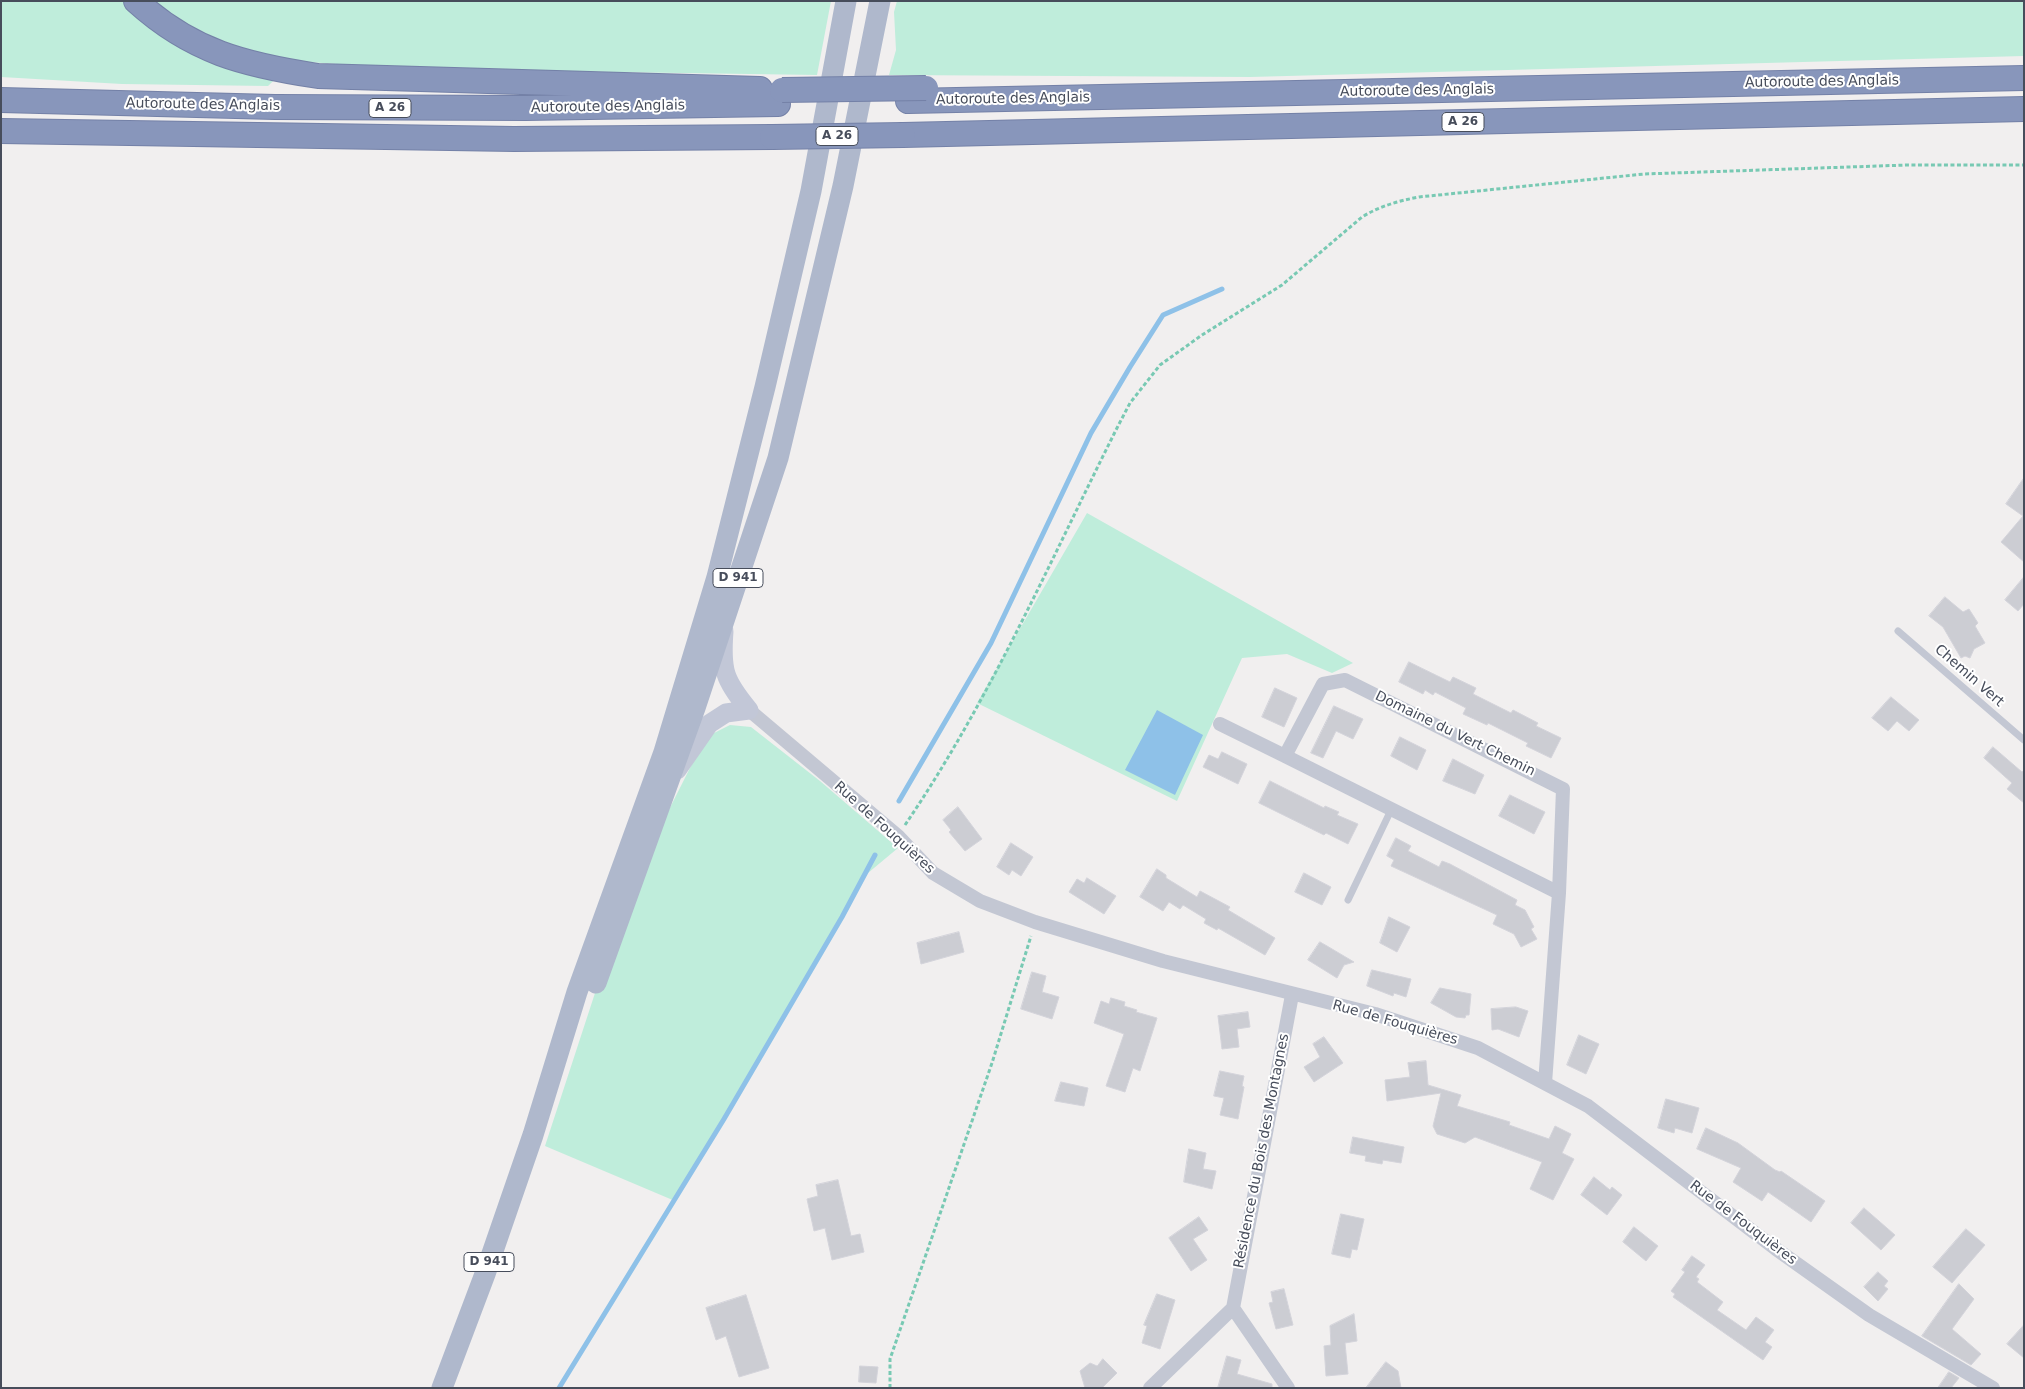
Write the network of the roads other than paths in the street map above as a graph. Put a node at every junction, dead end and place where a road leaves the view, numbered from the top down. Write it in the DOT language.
graph roads {
  1 [pos="136,1"];
  2 [pos="846,1"];
  3 [pos="880,1"];
  4 [pos="2024,78"];
  5 [pos="780,97"];
  6 [pos="1,100"];
  7 [pos="2024,110"];
  8 [pos="1,131"];
  9 [pos="725,616"];
  10 [pos="1898,631"];
  11 [pos="749,710"];
  12 [pos="1220,724"];
  13 [pos="2024,740"];
  14 [pos="1285,756"];
  15 [pos="670,781"];
  16 [pos="1392,808"];
  17 [pos="1559,893"];
  18 [pos="1348,900"];
  19 [pos="1292,995"];
  20 [pos="1545,1083"];
  21 [pos="533,1135"];
  22 [pos="1233,1308"];
  23 [pos="442,1388"];
  24 [pos="1150,1388"];
  25 [pos="1288,1388"];
  26 [pos="1993,1388"];
  1 -- 5 [label="highway"];
  2 -- 21 [label="main road, D 941"];
  3 -- 9 [label="main road, D 941"];
  4 -- 5 [label="highway, Autoroute des Anglais / A 26"];
  5 -- 6 [label="highway, Autoroute des Anglais / A 26"];
  7 -- 8 [label="highway, A 26, bridge"];
  9 -- 11 [label="street"];
  9 -- 15 [label="main road, D 941"];
  10 -- 13 [label="lane, Chemin Vert"];
  11 -- 15 [label="street"];
  11 -- 19 [label="street, Rue de Fouquières"];
  12 -- 14 [label="street"];
  14 -- 16 [label="street"];
  14 -- 17 [label="street, Domaine du Vert Chemin"];
  15 -- 21 [label="main road, D 941"];
  16 -- 17 [label="street"];
  16 -- 18 [label="lane"];
  17 -- 20 [label="street, Domaine du Vert Chemin"];
  19 -- 20 [label="street, Rue de Fouquières"];
  19 -- 22 [label="street, Résidence du Bois des Montagnes"];
  20 -- 26 [label="street, Rue de Fouquières"];
  21 -- 23 [label="main road, D 941"];
  22 -- 24 [label="street"];
  22 -- 25 [label="street"];
}
